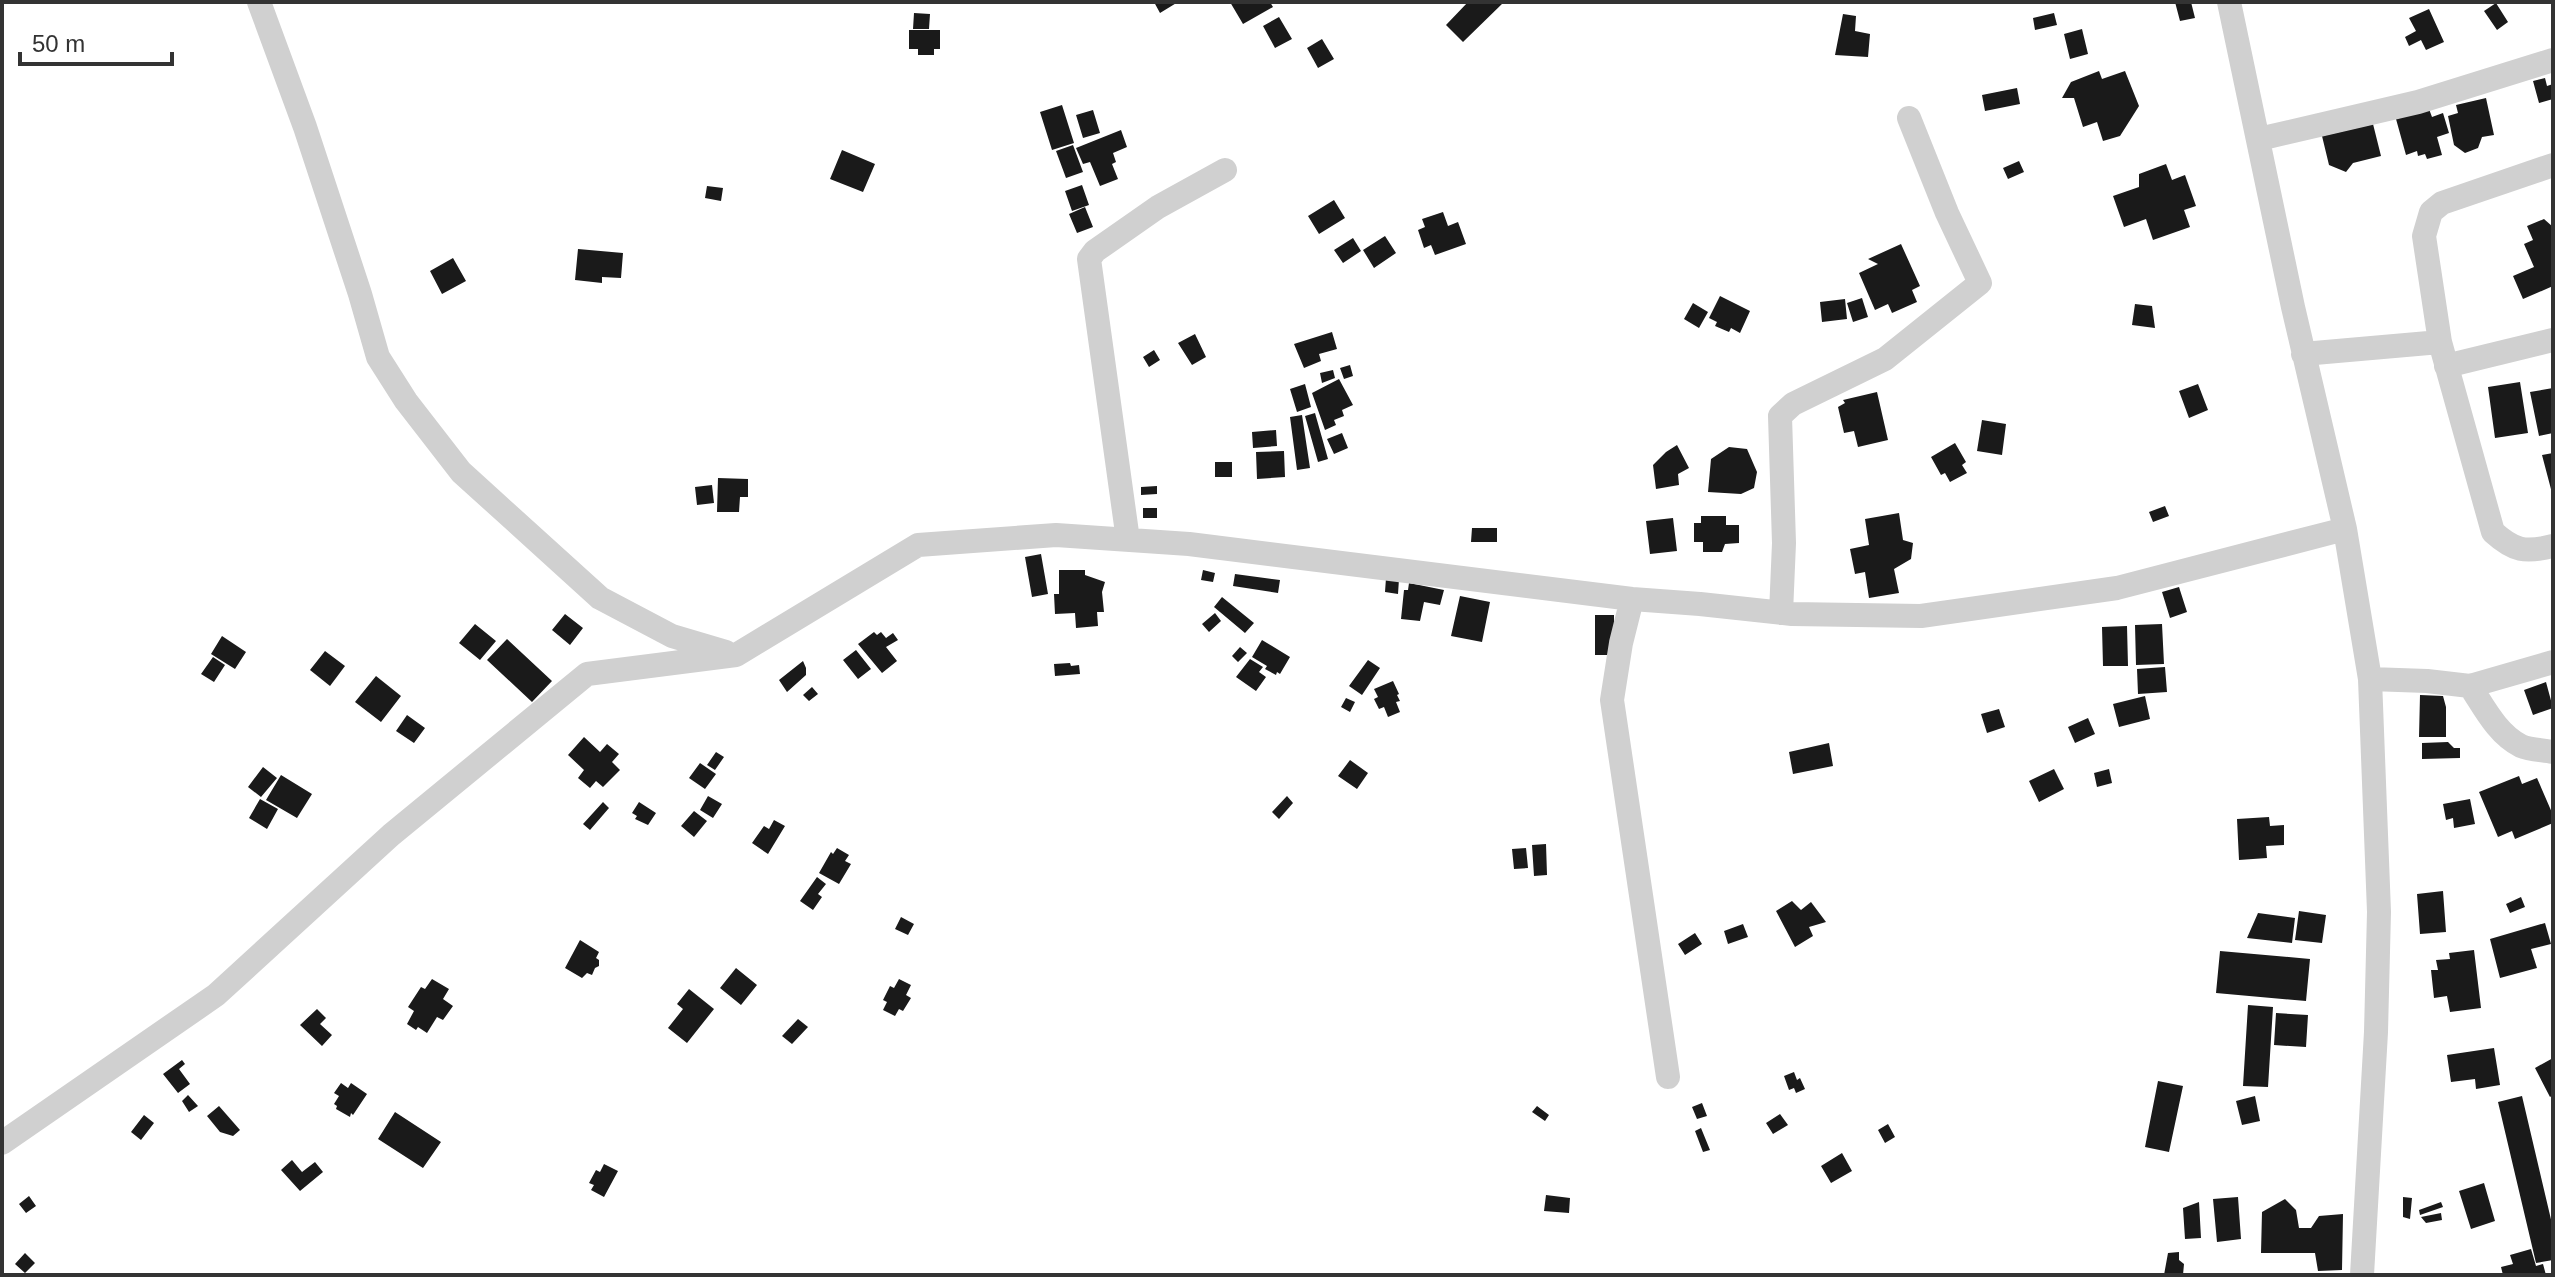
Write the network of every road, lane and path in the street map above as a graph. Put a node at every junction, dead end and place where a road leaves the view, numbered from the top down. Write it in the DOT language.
graph roads {
  1 [pos="259,2"];
  2 [pos="2229,2"];
  3 [pos="2553,60"];
  4 [pos="1909,118"];
  5 [pos="2259,139"];
  6 [pos="2553,165"];
  7 [pos="1225,170"];
  8 [pos="2553,340"];
  9 [pos="2303,354"];
  10 [pos="2443,354"];
  11 [pos="2345,529"];
  12 [pos="1128,540"];
  13 [pos="2553,546"];
  14 [pos="1632,599"];
  15 [pos="1781,613"];
  16 [pos="736,655"];
  17 [pos="2553,662"];
  18 [pos="2370,679"];
  19 [pos="2470,686"];
  20 [pos="2553,752"];
  21 [pos="1668,1077"];
  22 [pos="5,1136"];
  23 [pos="2362,1275"];
  1 -- 16 [label="street"];
  2 -- 5 [label="street"];
  3 -- 5 [label="street"];
  4 -- 15 [label="street"];
  5 -- 9 [label="street"];
  6 -- 10 [label="street"];
  7 -- 12 [label="street"];
  8 -- 10 [label="street"];
  9 -- 10 [label="street"];
  9 -- 11 [label="street"];
  10 -- 13 [label="street"];
  11 -- 15 [label="street"];
  11 -- 18 [label="street"];
  12 -- 14 [label="street"];
  12 -- 16 [label="street"];
  14 -- 15 [label="street"];
  14 -- 21 [label="street"];
  16 -- 22 [label="street"];
  17 -- 19 [label="street"];
  18 -- 19 [label="street"];
  18 -- 23 [label="street"];
  19 -- 20 [label="street"];
}
